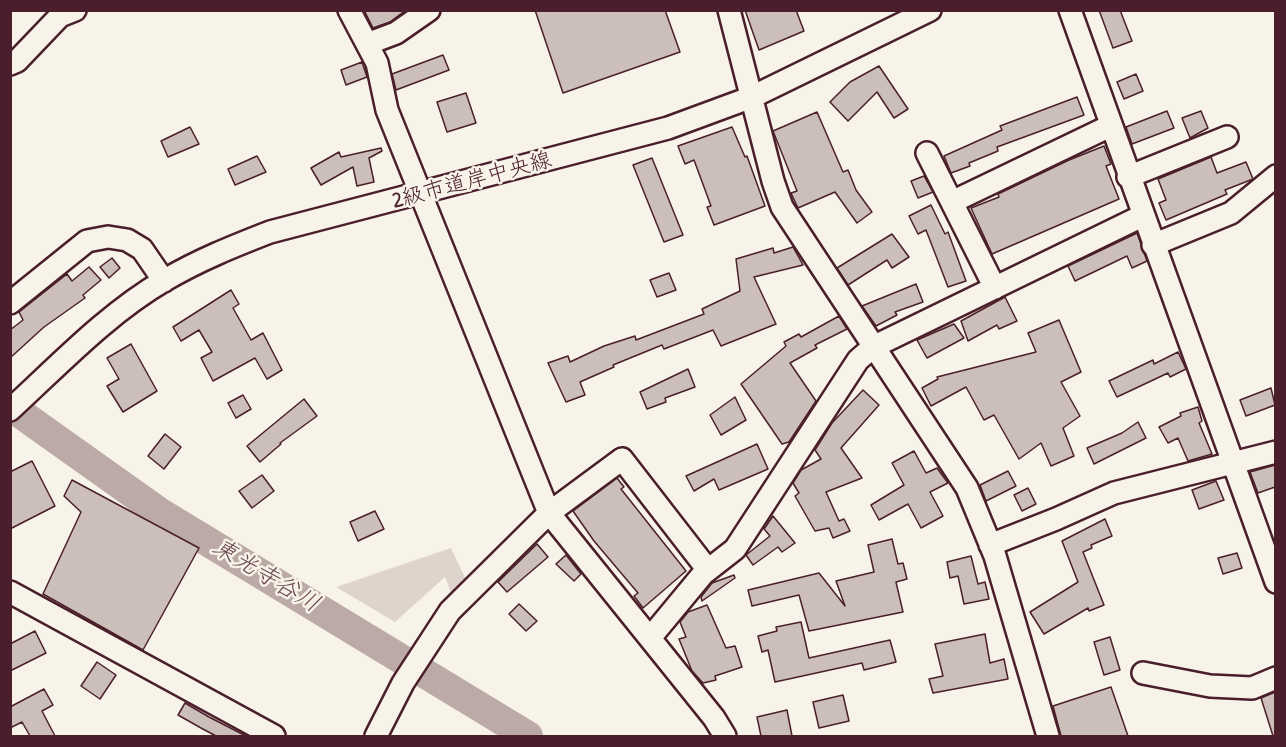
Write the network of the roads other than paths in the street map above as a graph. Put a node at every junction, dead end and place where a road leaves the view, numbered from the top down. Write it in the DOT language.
graph roads {
  1 [pos="75,10"];
  2 [pos="349,10"];
  3 [pos="429,10"];
  4 [pos="729,10"];
  5 [pos="930,10"];
  6 [pos="1070,10"];
  7 [pos="367,44"];
  8 [pos="10,63"];
  9 [pos="752,97"];
  10 [pos="1110,126"];
  11 [pos="1227,137"];
  12 [pos="927,153"];
  13 [pos="1128,177"];
  14 [pos="1275,177"];
  15 [pos="421,194"];
  16 [pos="952,202"];
  17 [pos="1142,216"];
  18 [pos="1153,245"];
  19 [pos="164,281"];
  20 [pos="995,288"];
  21 [pos="10,303"];
  22 [pos="873,347"];
  23 [pos="10,410"];
  24 [pos="1275,452"];
  25 [pos="1233,465"];
  26 [pos="549,513"];
  27 [pos="990,545"];
  28 [pos="708,570"];
  29 [pos="1275,582"];
  30 [pos="10,592"];
  31 [pos="650,638"];
  32 [pos="1143,673"];
  33 [pos="1275,678"];
  34 [pos="274,736"];
  35 [pos="376,736"];
  36 [pos="725,736"];
  37 [pos="1048,736"];
  1 -- 8 [label="street"];
  2 -- 7 [label="street"];
  3 -- 7 [label="street"];
  4 -- 9 [label="street"];
  5 -- 9 [label="street, 2級市道岸中央線"];
  6 -- 10 [label="street"];
  7 -- 15 [label="street"];
  9 -- 15 [label="street, 2級市道岸中央線"];
  9 -- 22 [label="street"];
  10 -- 13 [label="street"];
  10 -- 16 [label="street"];
  11 -- 13 [label="street"];
  12 -- 16 [label="street"];
  13 -- 17 [label="street"];
  14 -- 18 [label="street"];
  15 -- 19 [label="street, 2級市道岸中央線"];
  15 -- 26 [label="street"];
  16 -- 20 [label="street"];
  17 -- 18 [label="street"];
  17 -- 20 [label="street"];
  18 -- 25 [label="street"];
  19 -- 21 [label="street"];
  19 -- 23 [label="street, 2級市道岸中央線"];
  20 -- 22 [label="street"];
  22 -- 27 [label="street"];
  22 -- 28 [label="street"];
  24 -- 25 [label="street"];
  25 -- 27 [label="street"];
  25 -- 29 [label="street"];
  26 -- 28 [label="street"];
  26 -- 31 [label="street"];
  26 -- 35 [label="street"];
  27 -- 37 [label="street"];
  28 -- 31 [label="street"];
  30 -- 34 [label="street"];
  31 -- 36 [label="street"];
  32 -- 33 [label="street"];
}
